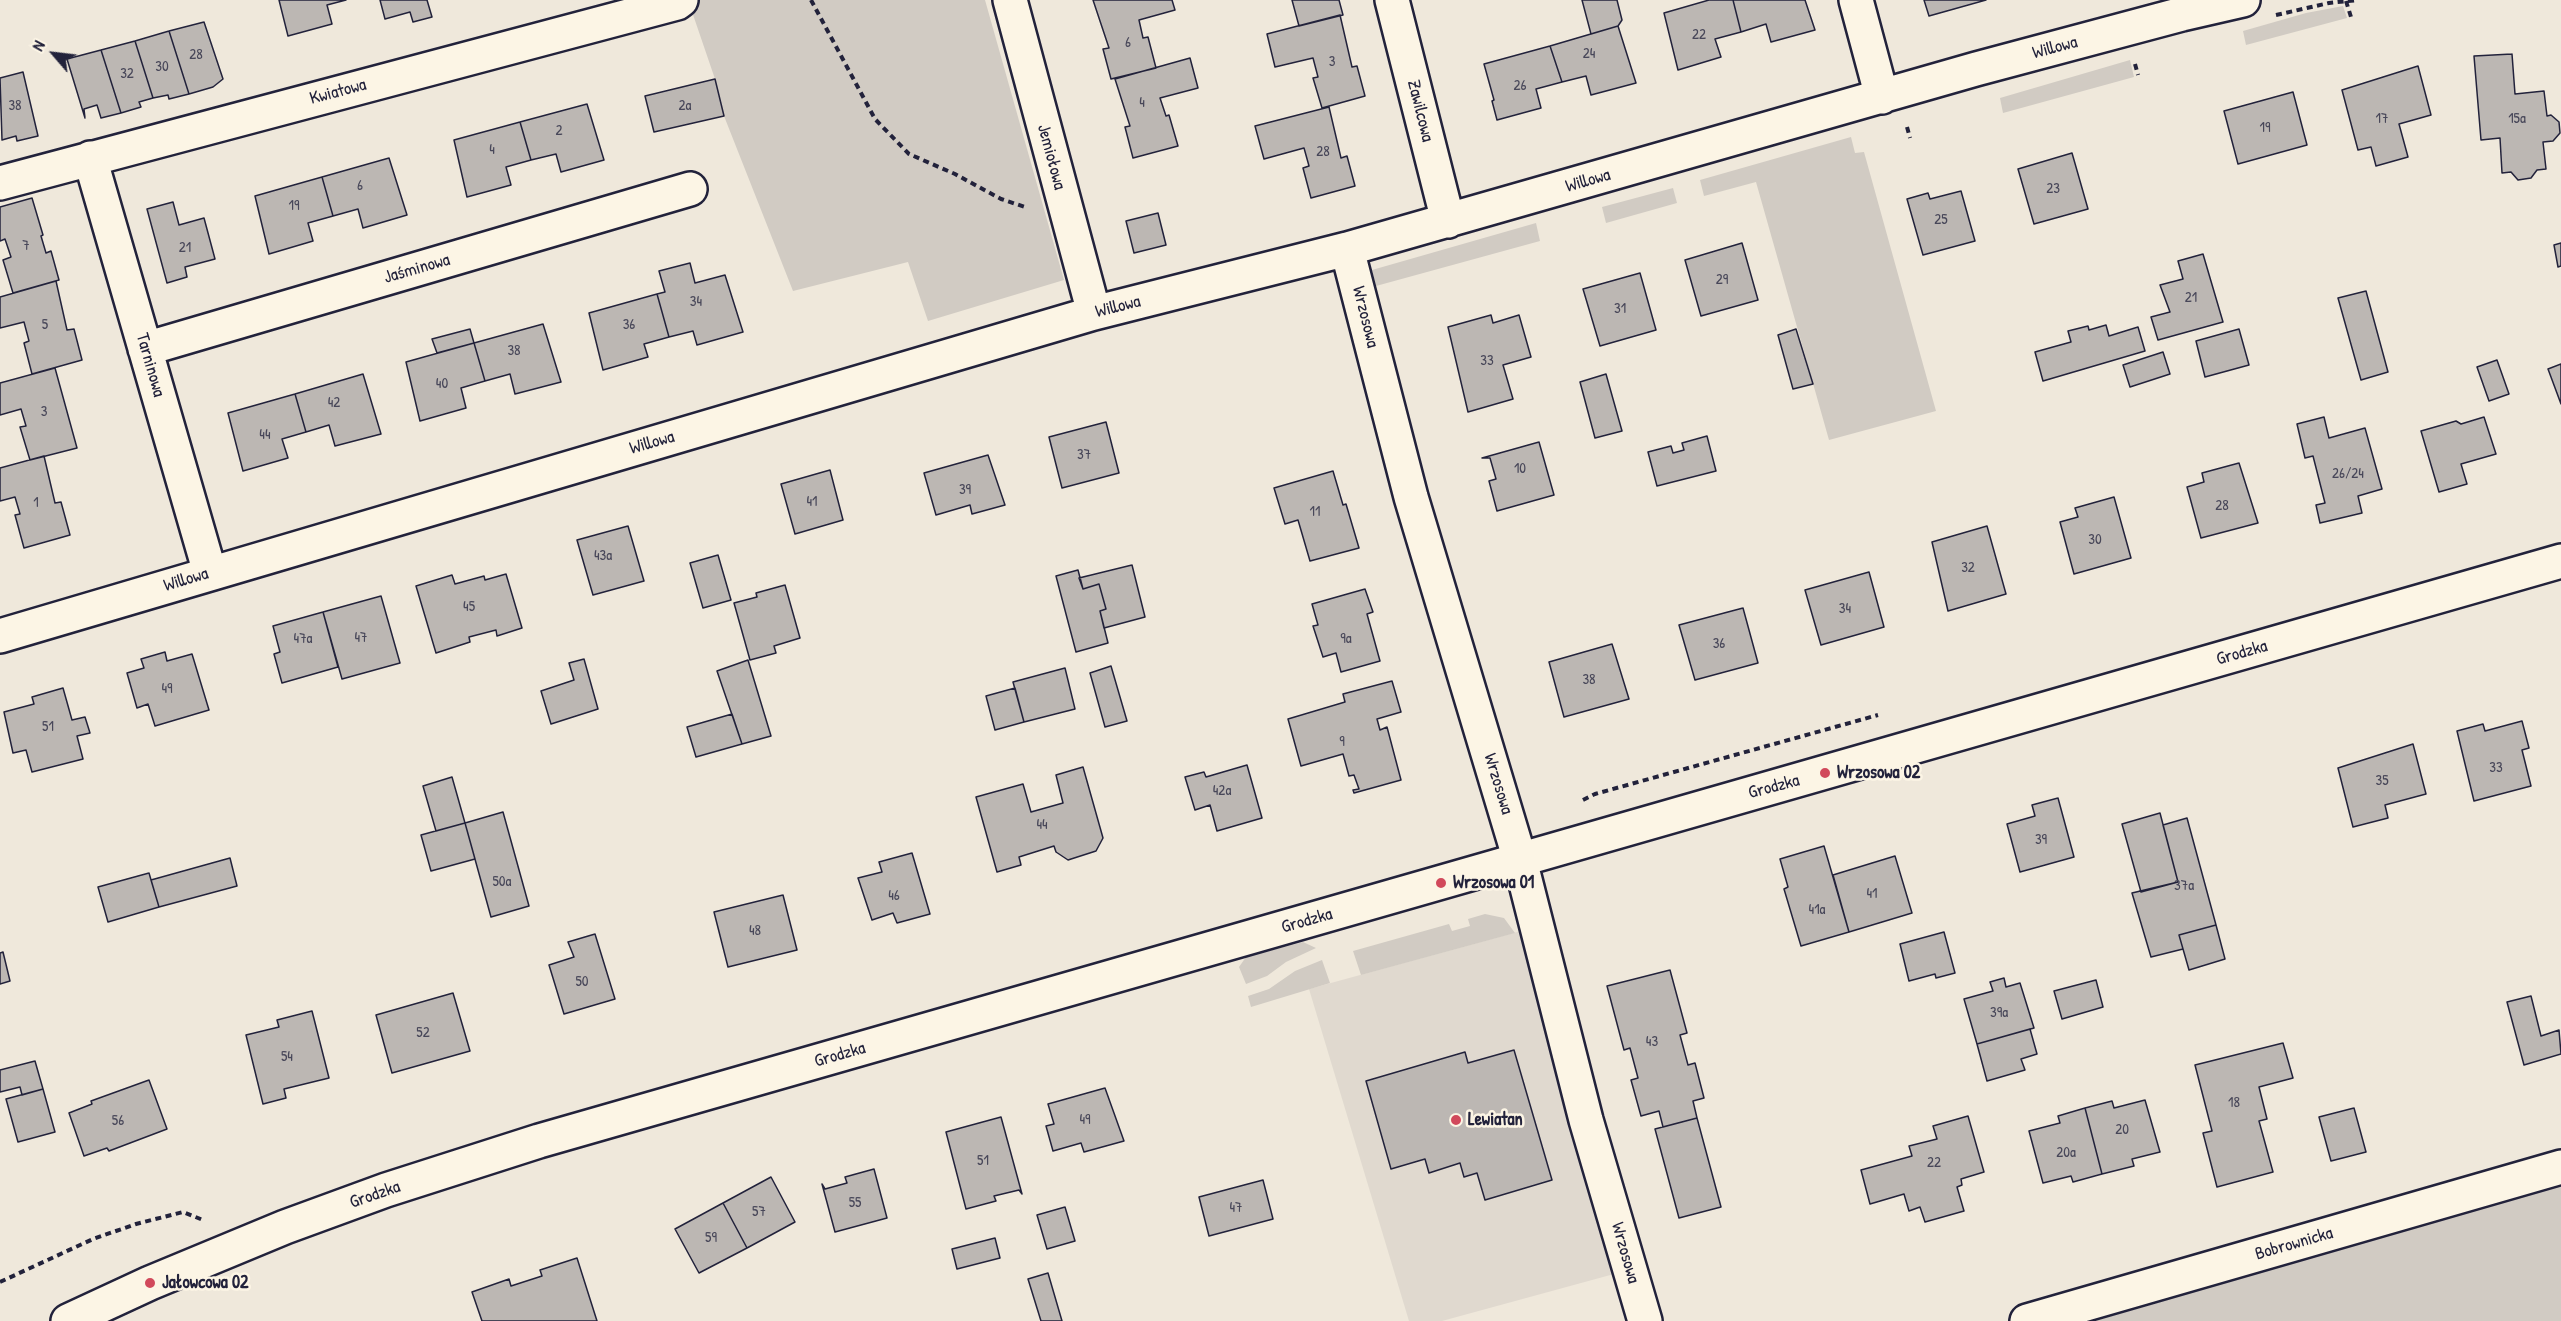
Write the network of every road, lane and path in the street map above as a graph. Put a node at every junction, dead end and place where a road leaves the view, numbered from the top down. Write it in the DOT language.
graph roads {
  1 [pos="811,0"];
  2 [pos="1010,0"];
  3 [pos="1392,0"];
  4 [pos="1856,0"];
  5 [pos="2243,0"];
  6 [pos="2346,1"];
  7 [pos="679,2"];
  8 [pos="2351,17"];
  9 [pos="1882,97"];
  10 [pos="90,158"];
  11 [pos="0,183"];
  12 [pos="690,189"];
  13 [pos="1448,221"];
  14 [pos="1069,222"];
  15 [pos="1347,249"];
  16 [pos="1094,313"];
  17 [pos="145,349"];
  18 [pos="2561,561"];
  19 [pos="210,573"];
  20 [pos="0,636"];
  21 [pos="1520,860"];
  22 [pos="2561,1167"];
  23 [pos="68,1321"];
  24 [pos="1645,1321"];
  25 [pos="2027,1321"];
  1 -- 14 [label="path"];
  2 -- 14 [label="street, Jemiołowa"];
  3 -- 13 [label="street, Zawilcowa"];
  4 -- 9 [label="street"];
  5 -- 9 [label="street, Willowa"];
  6 -- 8 [label="path"];
  7 -- 10 [label="street, Kwiatowa"];
  9 -- 13 [label="street, Willowa"];
  10 -- 11 [label="street, Kwiatowa"];
  10 -- 17 [label="street, Tarninowa"];
  12 -- 17 [label="street, Jaśminowa"];
  13 -- 15 [label="street, Willowa"];
  14 -- 16 [label="street, Jemiołowa"];
  15 -- 16 [label="street, Willowa"];
  15 -- 21 [label="street, Wrzosowa"];
  16 -- 19 [label="street, Willowa"];
  17 -- 19 [label="street, Tarninowa"];
  18 -- 21 [label="street, Grodzka"];
  19 -- 20 [label="street, Willowa"];
  21 -- 23 [label="street, Grodzka"];
  21 -- 24 [label="street, Wrzosowa"];
  22 -- 25 [label="street, Bobrownicka"];
}
